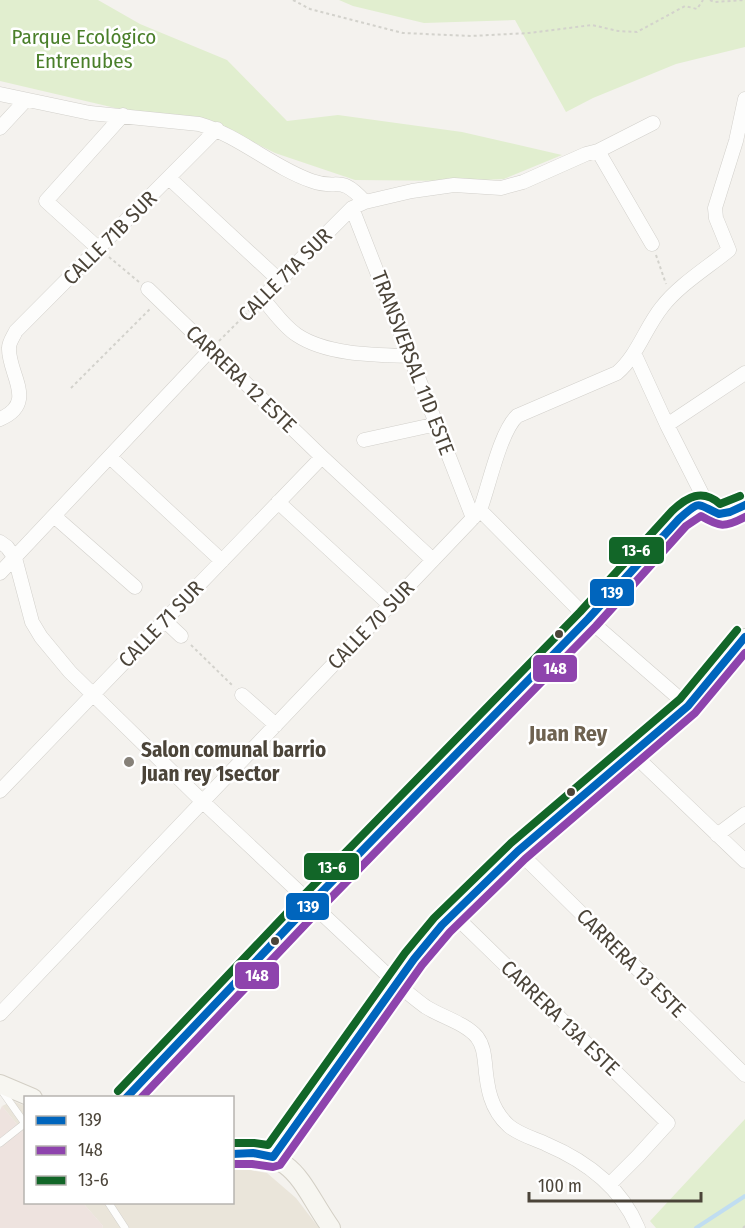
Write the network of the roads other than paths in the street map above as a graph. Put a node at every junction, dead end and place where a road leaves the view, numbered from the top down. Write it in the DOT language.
graph roads {
  1 [pos="0,94"];
  2 [pos="745,99"];
  3 [pos="25,101"];
  4 [pos="123,115"];
  5 [pos="653,123"];
  6 [pos="0,128"];
  7 [pos="217,129"];
  8 [pos="598,151"];
  9 [pos="169,178"];
  10 [pos="358,205"];
  11 [pos="652,244"];
  12 [pos="99,249"];
  13 [pos="279,280"];
  14 [pos="148,289"];
  15 [pos="211,349"];
  16 [pos="634,353"];
  17 [pos="410,356"];
  18 [pos="745,372"];
  19 [pos="0,419"];
  20 [pos="437,424"];
  21 [pos="667,425"];
  22 [pos="364,440"];
  23 [pos="110,457"];
  24 [pos="322,457"];
  25 [pos="278,502"];
  26 [pos="745,506"];
  27 [pos="710,508"];
  28 [pos="476,514"];
  29 [pos="54,516"];
  30 [pos="0,542"];
  31 [pos="15,558"];
  32 [pos="433,560"];
  33 [pos="222,561"];
  34 [pos="0,573"];
  35 [pos="135,587"];
  36 [pos="390,605"];
  37 [pos="588,619"];
  38 [pos="164,620"];
  39 [pos="181,636"];
  40 [pos="745,637"];
  41 [pos="93,694"];
  42 [pos="242,695"];
  43 [pos="688,706"];
  44 [pos="276,725"];
  45 [pos="632,753"];
  46 [pos="0,790"];
  47 [pos="202,802"];
  48 [pos="745,814"];
  49 [pos="717,835"];
  50 [pos="518,851"];
  51 [pos="745,861"];
  52 [pos="312,902"];
  53 [pos="453,914"];
  54 [pos="398,984"];
  55 [pos="0,1014"];
  56 [pos="745,1075"];
  57 [pos="2,1089"];
  58 [pos="26,1096"];
  59 [pos="128,1096"];
  60 [pos="24,1123"];
  61 [pos="24,1126"];
  62 [pos="0,1143"];
  63 [pos="234,1154"];
  64 [pos="273,1157"];
  65 [pos="609,1185"];
  66 [pos="109,1204"];
  67 [pos="125,1228"];
  68 [pos="331,1228"];
  69 [pos="638,1228"];
  1 -- 3 [label="street"];
  2 -- 16 [label="street, CALLE 70 SUR"];
  3 -- 4 [label="street"];
  3 -- 6 [label="street"];
  4 -- 7 [label="street"];
  4 -- 12 [label="street"];
  5 -- 8 [label="street"];
  7 -- 9 [label="street, CALLE 71B SUR"];
  7 -- 10 [label="street"];
  8 -- 10 [label="street"];
  8 -- 11 [label="street"];
  9 -- 12 [label="street, CALLE 71B SUR"];
  9 -- 13 [label="street"];
  10 -- 13 [label="street, CALLE 71A SUR"];
  10 -- 17 [label="street, TRANSVERSAL 11D ESTE"];
  12 -- 19 [label="street, CALLE 71B SUR"];
  13 -- 17 [label="street, CALLE 71A SUR"];
  14 -- 15 [label="street, CARRERA 12 ESTE"];
  15 -- 23 [label="street"];
  15 -- 24 [label="street, CARRERA 12 ESTE"];
  16 -- 21 [label="street"];
  16 -- 28 [label="street, CALLE 70 SUR"];
  17 -- 20 [label="street, TRANSVERSAL 11D ESTE"];
  18 -- 21 [label="street"];
  20 -- 22 [label="street"];
  20 -- 28 [label="street, TRANSVERSAL 11D ESTE"];
  21 -- 27 [label="street"];
  23 -- 29 [label="street"];
  23 -- 33 [label="street"];
  24 -- 25 [label="street, CALLE 71 SUR"];
  24 -- 32 [label="street, CARRERA 12 ESTE"];
  25 -- 33 [label="street, CALLE 71 SUR"];
  25 -- 36 [label="street"];
  26 -- 27 [label="street"];
  27 -- 37 [label="street"];
  28 -- 32 [label="street, CALLE 70 SUR"];
  28 -- 37 [label="street"];
  29 -- 31 [label="street"];
  29 -- 35 [label="street"];
  30 -- 31 [label="street"];
  31 -- 34 [label="street"];
  31 -- 41 [label="street"];
  32 -- 36 [label="street, CALLE 70 SUR"];
  33 -- 38 [label="street, CALLE 71 SUR"];
  36 -- 44 [label="street, CALLE 70 SUR"];
  37 -- 43 [label="street"];
  37 -- 52 [label="street"];
  38 -- 39 [label="street"];
  38 -- 41 [label="street, CALLE 71 SUR"];
  40 -- 43 [label="street"];
  41 -- 46 [label="street, CALLE 71 SUR"];
  41 -- 47 [label="street"];
  42 -- 44 [label="street"];
  43 -- 45 [label="street"];
  44 -- 47 [label="street, CALLE 70 SUR"];
  45 -- 49 [label="street"];
  45 -- 50 [label="street"];
  47 -- 52 [label="street"];
  47 -- 55 [label="street, CALLE 70 SUR"];
  48 -- 49 [label="street"];
  49 -- 51 [label="street"];
  50 -- 53 [label="street"];
  50 -- 56 [label="street, CARRERA 13 ESTE"];
  52 -- 54 [label="street"];
  52 -- 59 [label="street"];
  53 -- 54 [label="street"];
  53 -- 65 [label="street, CARRERA 13A ESTE"];
  54 -- 64 [label="street"];
  54 -- 65 [label="street"];
  57 -- 58 [label="main road"];
  57 -- 60 [label="lane"];
  61 -- 62 [label="lane"];
  63 -- 64 [label="main road"];
  64 -- 68 [label="main road"];
  65 -- 69 [label="street"];
  66 -- 67 [label="lane"];
}
